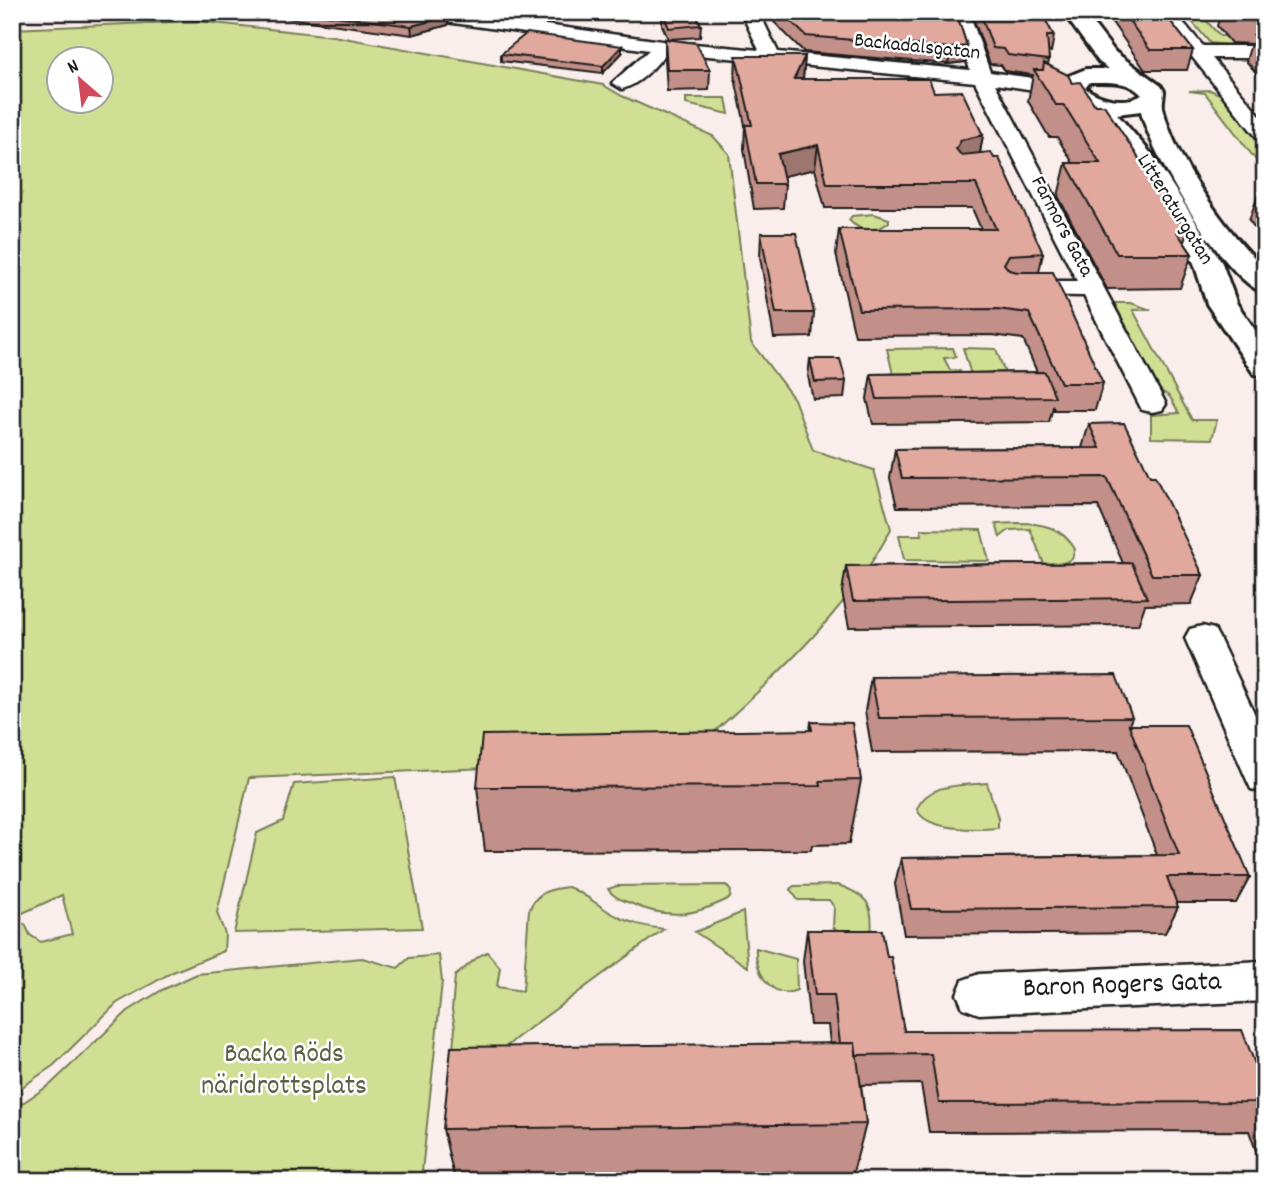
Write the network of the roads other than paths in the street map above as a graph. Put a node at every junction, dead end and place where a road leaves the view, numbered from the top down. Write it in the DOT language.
graph roads {
  1 [pos="410,12"];
  2 [pos="544,12"];
  3 [pos="773,12"];
  4 [pos="960,12"];
  5 [pos="751,13"];
  6 [pos="1064,18"];
  7 [pos="1171,19"];
  8 [pos="546,31"];
  9 [pos="662,46"];
  10 [pos="1198,52"];
  11 [pos="1265,52"];
  12 [pos="771,56"];
  13 [pos="1076,75"];
  14 [pos="992,78"];
  15 [pos="622,83"];
  16 [pos="1144,91"];
  17 [pos="1265,135"];
  18 [pos="1004,166"];
  19 [pos="1028,166"];
  20 [pos="1265,284"];
  21 [pos="1013,288"];
  22 [pos="1093,289"];
  23 [pos="1265,367"];
  24 [pos="1152,404"];
  25 [pos="1202,638"];
  26 [pos="1265,778"];
  27 [pos="1265,981"];
  28 [pos="979,993"];
  1 -- 8 [label="street, Backadalsgatan"];
  2 -- 8 [label="street"];
  3 -- 5 [label="street"];
  4 -- 14 [label="street, Farmors Gata"];
  5 -- 12 [label="street"];
  6 -- 13 [label="street, Litteraturgatan"];
  6 -- 16 [label="street, Litteraturgatan"];
  7 -- 10 [label="street"];
  8 -- 9 [label="street, Backadalsgatan"];
  9 -- 12 [label="street, Backadalsgatan"];
  9 -- 15 [label="street"];
  10 -- 11 [label="street"];
  10 -- 17 [label="street"];
  12 -- 14 [label="street, Backadalsgatan"];
  13 -- 14 [label="street, Backadalsgatan"];
  13 -- 16 [label="street"];
  13 -- 23 [label="street, Litteraturgatan"];
  14 -- 19 [label="street, Farmors Gata"];
  16 -- 20 [label="street, Litteraturgatan"];
  18 -- 19 [label="street, Farmors Gata"];
  19 -- 22 [label="street, Farmors Gata"];
  21 -- 22 [label="street, Farmors Gata"];
  22 -- 24 [label="street, Farmors Gata"];
  25 -- 26 [label="street"];
  27 -- 28 [label="street, Baron Rogers Gata"];
}
